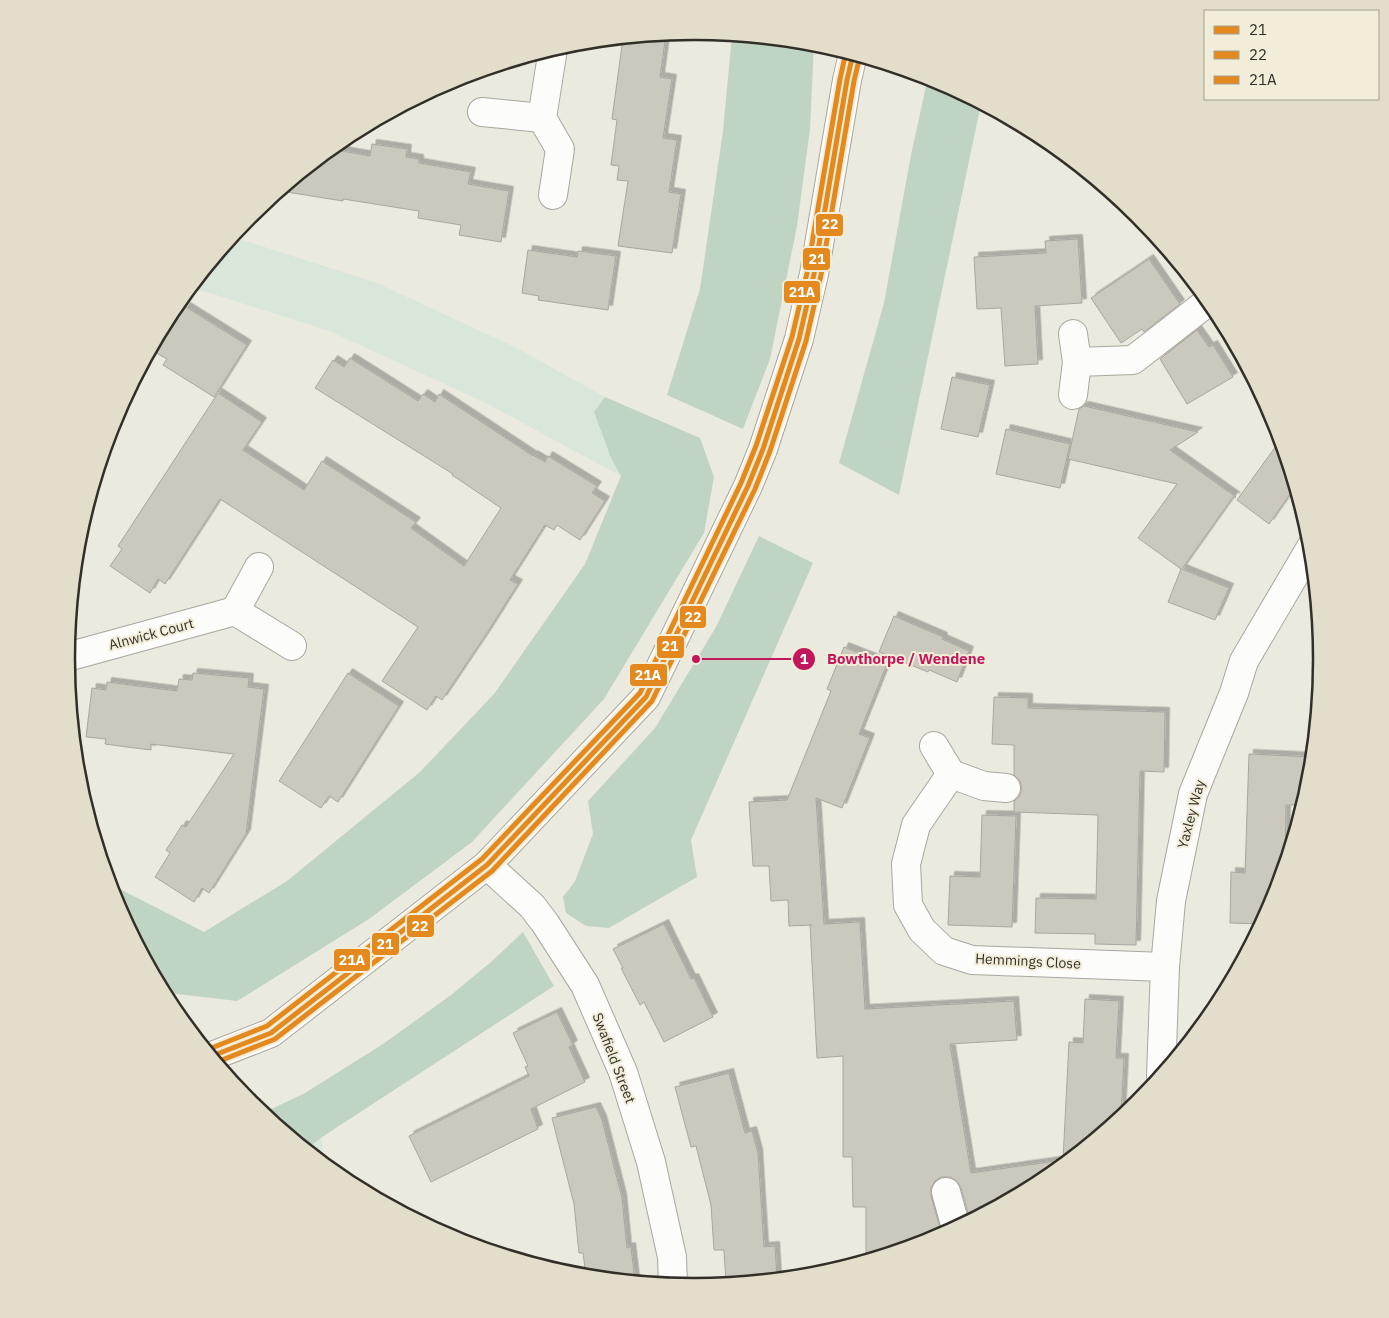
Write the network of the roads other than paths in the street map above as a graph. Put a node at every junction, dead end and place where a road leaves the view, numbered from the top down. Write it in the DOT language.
graph roads {
  1 [pos="552,57"];
  2 [pos="849,60"];
  3 [pos="852,60"];
  4 [pos="847,80"];
  5 [pos="482,112"];
  6 [pos="542,118"];
  7 [pos="553,195"];
  8 [pos="1203,306"];
  9 [pos="1073,334"];
  10 [pos="1077,362"];
  11 [pos="1073,395"];
  12 [pos="1305,558"];
  13 [pos="259,567"];
  14 [pos="235,612"];
  15 [pos="292,646"];
  16 [pos="75,655"];
  17 [pos="934,746"];
  18 [pos="951,774"];
  19 [pos="1006,788"];
  20 [pos="487,865"];
  21 [pos="1165,967"];
  22 [pos="218,1054"];
  23 [pos="1161,1065"];
  24 [pos="946,1192"];
  25 [pos="954,1220"];
  26 [pos="673,1277"];
  1 -- 6 [label="street"];
  2 -- 4 [label="street"];
  3 -- 4 [label="street"];
  4 -- 20 [label="street"];
  5 -- 6 [label="street"];
  6 -- 7 [label="street"];
  8 -- 10 [label="street"];
  9 -- 10 [label="street"];
  10 -- 11 [label="street"];
  12 -- 21 [label="street, Yaxley Way"];
  13 -- 14 [label="street"];
  14 -- 15 [label="street"];
  14 -- 16 [label="street, Alnwick Court"];
  17 -- 18 [label="street"];
  18 -- 19 [label="street"];
  18 -- 21 [label="street, Hemmings Close"];
  20 -- 22 [label="street"];
  20 -- 26 [label="street, Swafield Street"];
  21 -- 23 [label="street, Yaxley Way"];
  24 -- 25 [label="street"];
}
